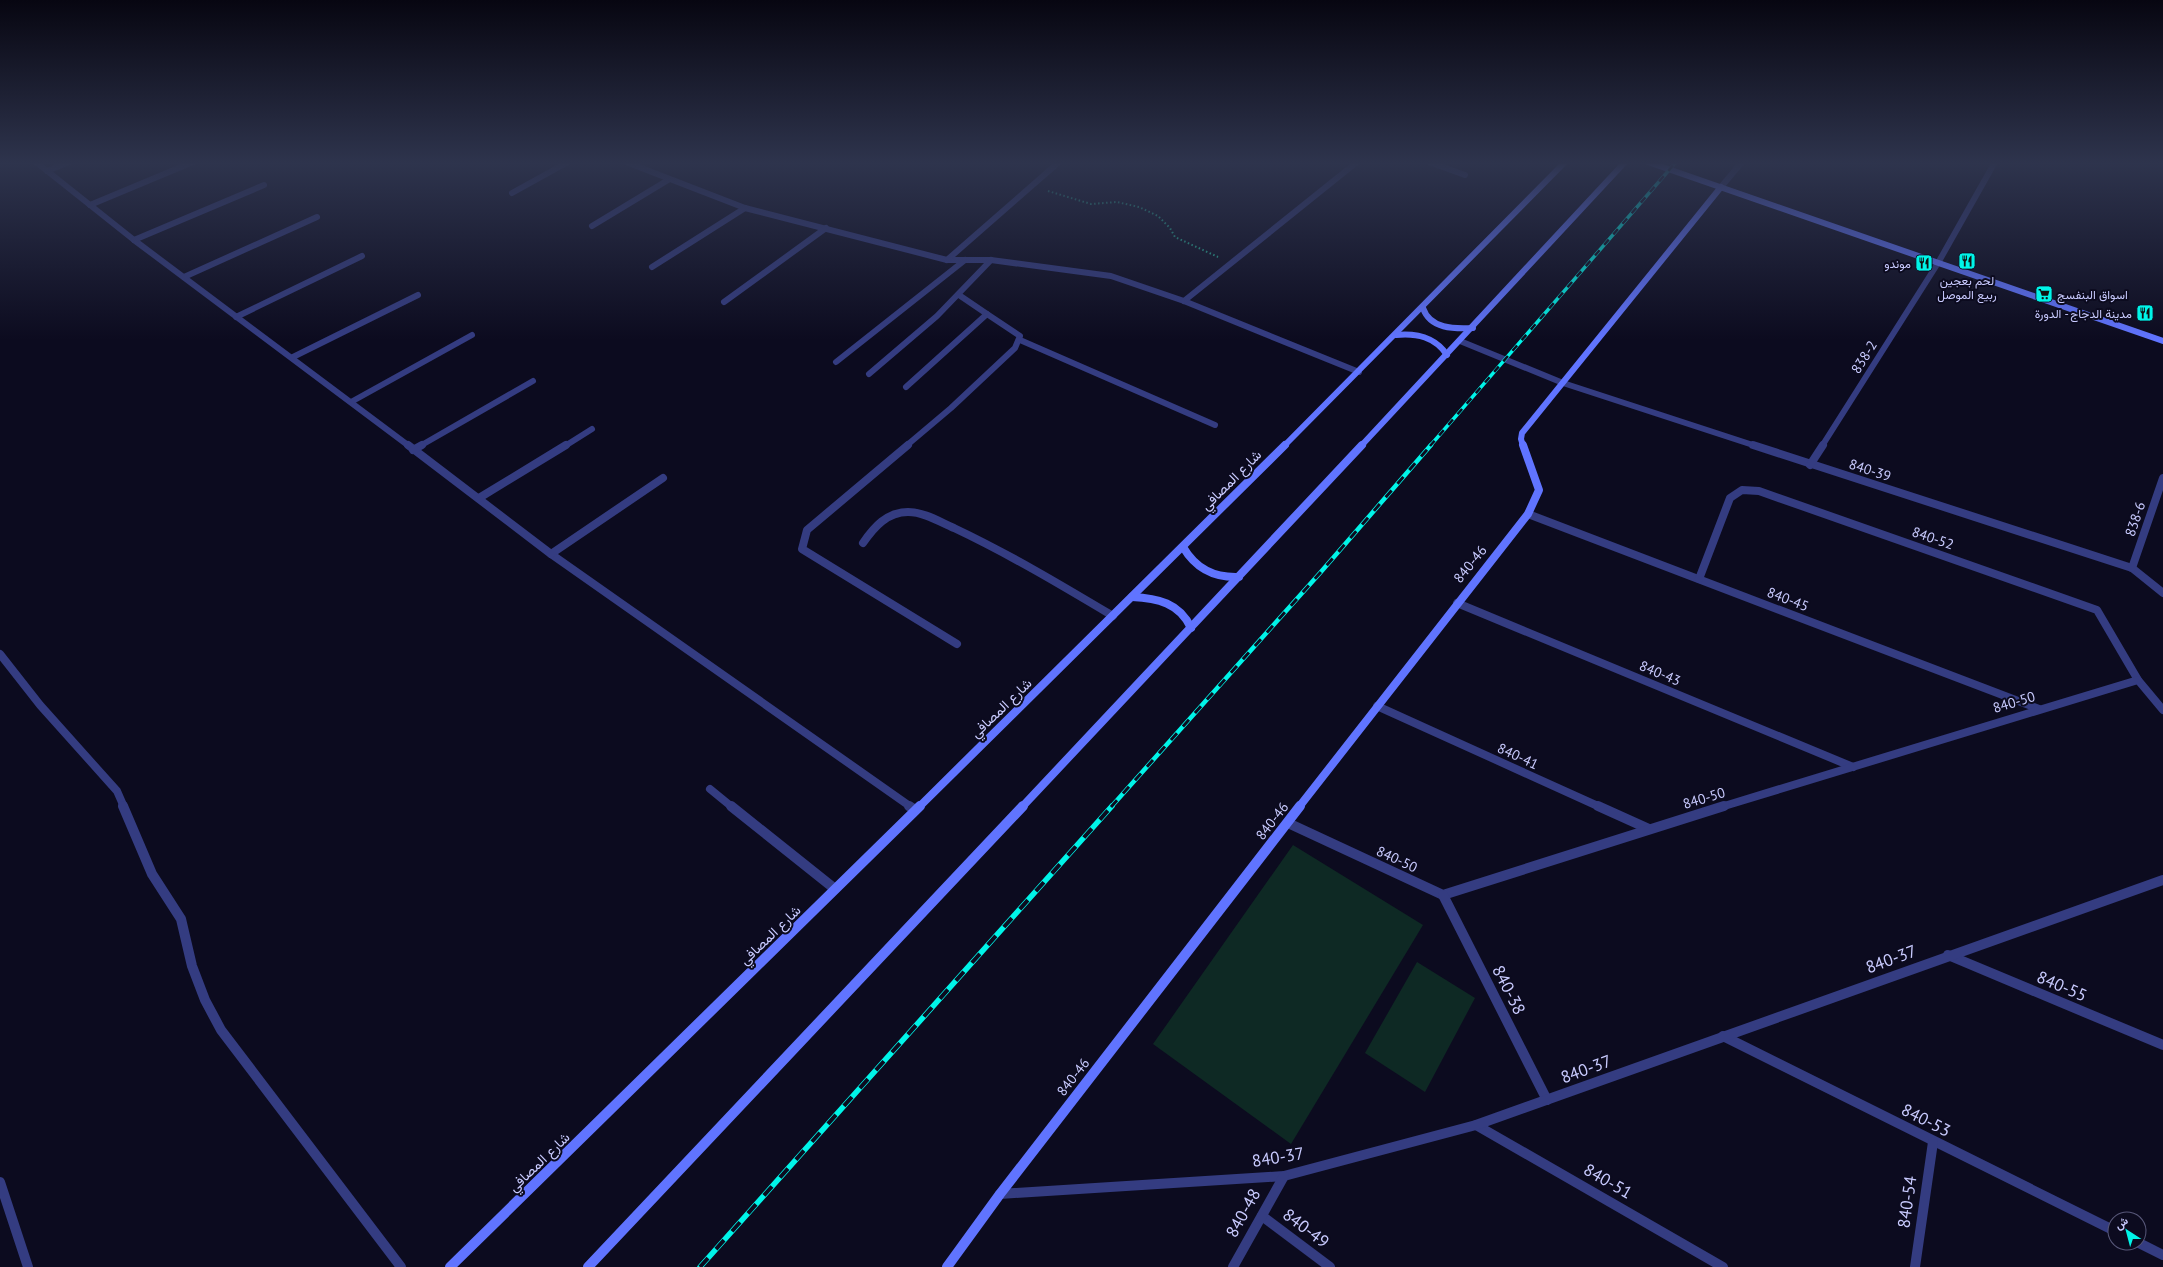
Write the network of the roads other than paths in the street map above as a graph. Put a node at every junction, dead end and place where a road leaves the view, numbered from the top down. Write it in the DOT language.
graph roads {
  1 [pos="111,221"];
  2 [pos="178,221"];
  3 [pos="308,221"];
  4 [pos="600,221"];
  5 [pos="724,221"];
  6 [pos="798,221"];
  7 [pos="991,221"];
  8 [pos="1283,221"];
  9 [pos="1507,221"];
  10 [pos="1571,221"];
  11 [pos="1693,221"];
  12 [pos="1818,221"];
  13 [pos="1962,221"];
  14 [pos="592,226"];
  15 [pos="826,228"];
  16 [pos="134,240"];
  17 [pos="362,256"];
  18 [pos="947,260"];
  19 [pos="965,260"];
  20 [pos="991,260"];
  21 [pos="1938,263"];
  22 [pos="652,267"];
  23 [pos="184,277"];
  24 [pos="418,295"];
  25 [pos="959,295"];
  26 [pos="1184,301"];
  27 [pos="724,302"];
  28 [pos="1423,308"];
  29 [pos="987,314"];
  30 [pos="236,317"];
  31 [pos="1473,328"];
  32 [pos="472,335"];
  33 [pos="1395,335"];
  34 [pos="1020,340"];
  35 [pos="1460,341"];
  36 [pos="2163,341"];
  37 [pos="1447,355"];
  38 [pos="293,357"];
  39 [pos="836,362"];
  40 [pos="1359,372"];
  41 [pos="869,374"];
  42 [pos="533,381"];
  43 [pos="1563,383"];
  44 [pos="906,387"];
  45 [pos="351,402"];
  46 [pos="1215,425"];
  47 [pos="592,429"];
  48 [pos="413,450"];
  49 [pos="1810,465"];
  50 [pos="663,478"];
  51 [pos="2163,478"];
  52 [pos="479,498"];
  53 [pos="1528,514"];
  54 [pos="863,543"];
  55 [pos="1183,547"];
  56 [pos="551,554"];
  57 [pos="2132,568"];
  58 [pos="1240,577"];
  59 [pos="1699,579"];
  60 [pos="2163,592"];
  61 [pos="1132,597"];
  62 [pos="1457,603"];
  63 [pos="1113,616"];
  64 [pos="1191,628"];
  65 [pos="957,644"];
  66 [pos="0,654"];
  67 [pos="2138,680"];
  68 [pos="1377,706"];
  69 [pos="2039,709"];
  70 [pos="2163,710"];
  71 [pos="1853,767"];
  72 [pos="710,789"];
  73 [pos="915,810"];
  74 [pos="1288,823"];
  75 [pos="1649,830"];
  76 [pos="2163,880"];
  77 [pos="835,890"];
  78 [pos="1443,895"];
  79 [pos="1948,956"];
  80 [pos="1723,1036"];
  81 [pos="2163,1045"];
  82 [pos="1547,1100"];
  83 [pos="1476,1125"];
  84 [pos="1932,1142"];
  85 [pos="1284,1176"];
  86 [pos="0,1182"];
  87 [pos="1000,1194"];
  88 [pos="1262,1216"];
  89 [pos="2107,1227"];
  90 [pos="2147,1247"];
  91 [pos="2163,1255"];
  92 [pos="28,1267"];
  93 [pos="401,1267"];
  94 [pos="450,1267"];
  95 [pos="588,1267"];
  96 [pos="947,1267"];
  97 [pos="1233,1267"];
  98 [pos="1330,1267"];
  99 [pos="1723,1267"];
  100 [pos="1915,1267"];
  1 -- 16 [label="street"];
  2 -- 16 [label="street"];
  3 -- 23 [label="street"];
  4 -- 14 [label="street"];
  5 -- 22 [label="street"];
  6 -- 15 [label="street"];
  7 -- 18 [label="street"];
  8 -- 26 [label="street"];
  9 -- 28 [label="main road, شارع المصافي"];
  10 -- 31 [label="main road"];
  11 -- 43 [label="main road"];
  12 -- 21 [label="main road"];
  13 -- 21 [label="street, 838-2"];
  15 -- 18 [label="street"];
  15 -- 27 [label="street"];
  16 -- 23 [label="street"];
  17 -- 30 [label="street"];
  18 -- 19 [label="street"];
  19 -- 20 [label="street"];
  19 -- 39 [label="street"];
  20 -- 25 [label="street"];
  20 -- 26 [label="street"];
  21 -- 36 [label="main road"];
  21 -- 49 [label="street, 838-2"];
  23 -- 30 [label="street"];
  24 -- 38 [label="street"];
  25 -- 29 [label="street"];
  25 -- 41 [label="street"];
  26 -- 40 [label="street"];
  28 -- 31 [label="main road"];
  28 -- 33 [label="main road, شارع المصافي"];
  29 -- 34 [label="street"];
  29 -- 44 [label="street"];
  30 -- 38 [label="street"];
  31 -- 35 [label="main road"];
  32 -- 45 [label="street"];
  33 -- 37 [label="main road"];
  33 -- 40 [label="main road, شارع المصافي"];
  34 -- 46 [label="street"];
  34 -- 65 [label="street"];
  35 -- 37 [label="main road"];
  35 -- 43 [label="street, 840-39"];
  37 -- 58 [label="main road"];
  38 -- 45 [label="street"];
  40 -- 55 [label="main road, شارع المصافي"];
  42 -- 48 [label="street"];
  43 -- 49 [label="street, 840-39"];
  43 -- 53 [label="main road, 840-46"];
  45 -- 48 [label="street"];
  47 -- 52 [label="street"];
  48 -- 52 [label="street"];
  49 -- 57 [label="street, 840-39"];
  50 -- 56 [label="street"];
  51 -- 57 [label="street, 838-6"];
  52 -- 56 [label="street"];
  53 -- 59 [label="street, 840-45"];
  53 -- 62 [label="main road, 840-46"];
  54 -- 63 [label="street"];
  55 -- 58 [label="main road"];
  55 -- 61 [label="main road, شارع المصافي"];
  56 -- 73 [label="street"];
  57 -- 60 [label="street, 840-39"];
  58 -- 64 [label="main road"];
  59 -- 67 [label="street, 840-52"];
  59 -- 69 [label="street, 840-45"];
  61 -- 63 [label="main road, شارع المصافي"];
  61 -- 64 [label="main road"];
  62 -- 68 [label="main road, 840-46"];
  62 -- 71 [label="street, 840-43"];
  63 -- 73 [label="main road, شارع المصافي"];
  64 -- 95 [label="main road"];
  66 -- 93 [label="street"];
  67 -- 69 [label="street, 840-50"];
  67 -- 70 [label="street, 840-52"];
  68 -- 74 [label="main road, 840-46"];
  68 -- 75 [label="street, 840-41"];
  69 -- 71 [label="street, 840-50"];
  71 -- 75 [label="street, 840-50"];
  72 -- 77 [label="street"];
  73 -- 77 [label="main road, شارع المصافي"];
  74 -- 78 [label="street, 840-50"];
  74 -- 87 [label="main road, 840-46"];
  75 -- 78 [label="street, 840-50"];
  76 -- 79 [label="street, 840-37"];
  77 -- 94 [label="main road, شارع المصافي"];
  78 -- 82 [label="street, 840-38"];
  79 -- 80 [label="street, 840-37"];
  79 -- 81 [label="street, 840-55"];
  80 -- 82 [label="street, 840-37"];
  80 -- 84 [label="street, 840-53"];
  82 -- 83 [label="street, 840-37"];
  83 -- 85 [label="street, 840-37"];
  83 -- 99 [label="street, 840-51"];
  84 -- 89 [label="street, 840-53"];
  84 -- 100 [label="street, 840-54"];
  85 -- 87 [label="street, 840-37"];
  85 -- 88 [label="street, 840-48"];
  86 -- 92 [label="street"];
  87 -- 96 [label="main road, 840-46"];
  88 -- 97 [label="street, 840-48"];
  88 -- 98 [label="street, 840-49"];
  90 -- 91 [label="street"];
}
